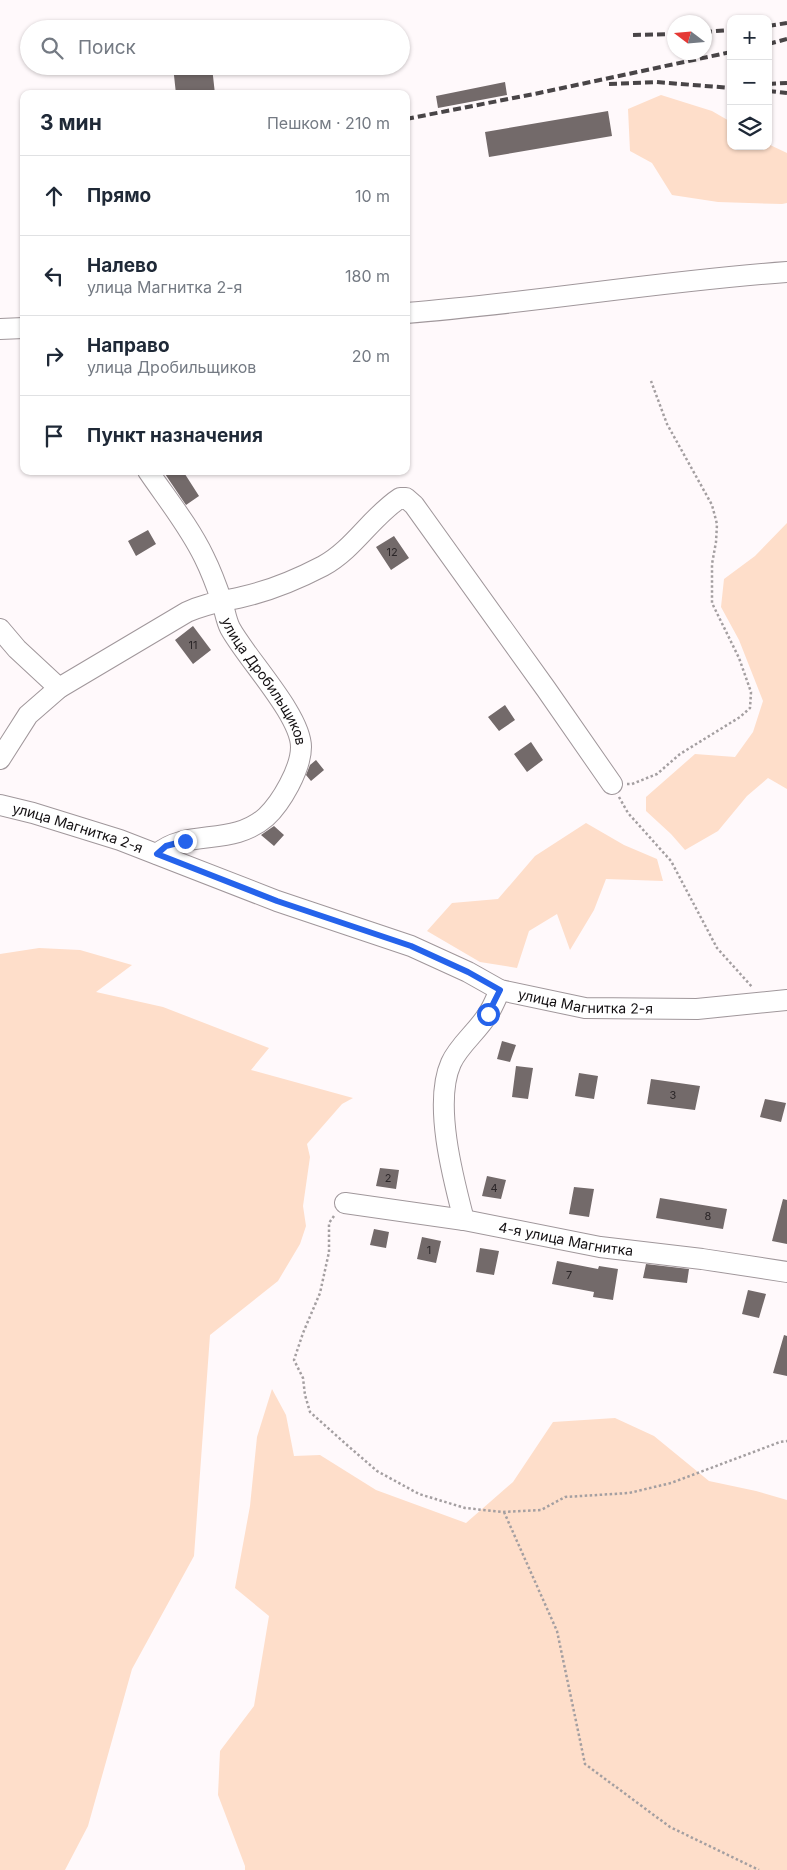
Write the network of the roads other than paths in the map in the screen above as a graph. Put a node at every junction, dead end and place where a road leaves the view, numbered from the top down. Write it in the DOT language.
graph roads {
  1 [pos="787,272"];
  2 [pos="410,313"];
  3 [pos="20,328"];
  4 [pos="0,329"];
  5 [pos="151,475"];
  6 [pos="221,601"];
  7 [pos="0,629"];
  8 [pos="59,688"];
  9 [pos="0,759"];
  10 [pos="612,784"];
  11 [pos="0,805"];
  12 [pos="157,854"];
  13 [pos="500,990"];
  14 [pos="787,1000"];
  15 [pos="345,1203"];
  16 [pos="464,1220"];
  17 [pos="787,1272"];
  1 -- 2 [label="street"];
  3 -- 4 [label="street"];
  5 -- 6 [label="street, улица Дробильщиков"];
  6 -- 8 [label="street"];
  6 -- 10 [label="street"];
  6 -- 12 [label="street, улица Дробильщиков"];
  7 -- 8 [label="street"];
  8 -- 9 [label="street"];
  11 -- 12 [label="street, улица Магнитка 2-я"];
  12 -- 13 [label="street, улица Магнитка 2-я"];
  13 -- 14 [label="street, улица Магнитка 2-я"];
  13 -- 16 [label="street"];
  15 -- 16 [label="street, 4-я улица Магнитка"];
  16 -- 17 [label="street, 4-я улица Магнитка"];
}
